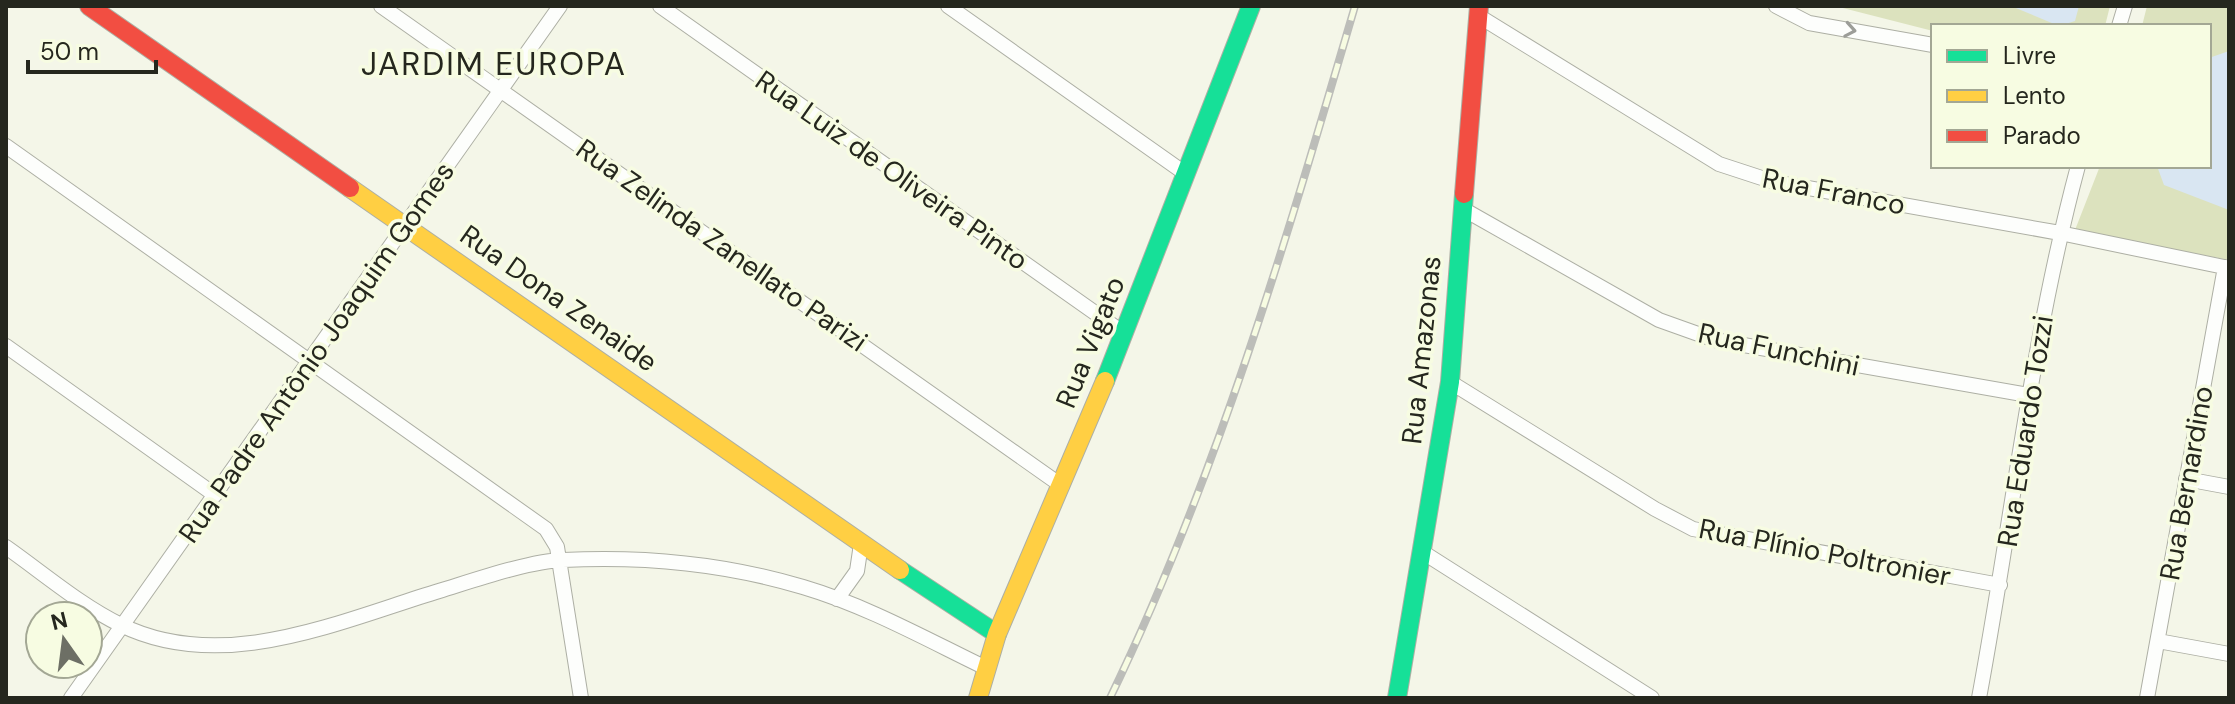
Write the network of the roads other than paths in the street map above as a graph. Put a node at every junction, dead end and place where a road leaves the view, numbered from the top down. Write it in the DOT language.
graph roads {
  1 [pos="89,6"];
  2 [pos="381,6"];
  3 [pos="560,6"];
  4 [pos="660,6"];
  5 [pos="948,6"];
  6 [pos="1776,6"];
  7 [pos="1244,9"];
  8 [pos="1478,11"];
  9 [pos="1931,45"];
  10 [pos="502,88"];
  11 [pos="6,146"];
  12 [pos="2077,168"];
  13 [pos="1186,174"];
  14 [pos="1463,209"];
  15 [pos="406,225"];
  16 [pos="2060,233"];
  17 [pos="2227,268"];
  18 [pos="1125,334"];
  19 [pos="6,346"];
  20 [pos="310,360"];
  21 [pos="1450,382"];
  22 [pos="2028,395"];
  23 [pos="2186,479"];
  24 [pos="1062,486"];
  25 [pos="2229,487"];
  26 [pos="215,495"];
  27 [pos="861,544"];
  28 [pos="6,547"];
  29 [pos="1424,553"];
  30 [pos="560,560"];
  31 [pos="2000,585"];
  32 [pos="837,599"];
  33 [pos="122,626"];
  34 [pos="997,634"];
  35 [pos="2158,641"];
  36 [pos="2229,654"];
  37 [pos="986,668"];
  38 [pos="71,698"];
  39 [pos="581,698"];
  40 [pos="978,698"];
  41 [pos="1397,698"];
  42 [pos="1652,698"];
  43 [pos="1979,698"];
  44 [pos="2147,698"];
  1 -- 15 [label="street, Rua Dona Zenaide"];
  2 -- 10 [label="street, Rua Zelinda Zanellato Parizi"];
  3 -- 10 [label="street, Rua Padre Antônio Joaquim Gomes"];
  4 -- 18 [label="street, Rua Luiz de Oliveira Pinto"];
  5 -- 13 [label="street"];
  6 -- 9 [label="street, one-way"];
  7 -- 13 [label="street, Rua Vigato"];
  8 -- 14 [label="street, Rua Amazonas"];
  8 -- 16 [label="street, Rua Franco"];
  10 -- 15 [label="street, Rua Padre Antônio Joaquim Gomes"];
  10 -- 24 [label="street, Rua Zelinda Zanellato Parizi"];
  11 -- 20 [label="street"];
  12 -- 16 [label="street, Rua Eduardo Tozzi"];
  13 -- 18 [label="street, Rua Vigato"];
  14 -- 21 [label="street, Rua Amazonas"];
  14 -- 22 [label="street, Rua Funchini"];
  15 -- 20 [label="street, Rua Padre Antônio Joaquim Gomes"];
  15 -- 27 [label="street, Rua Dona Zenaide"];
  16 -- 17 [label="street, Rua Franco"];
  16 -- 22 [label="street, Rua Eduardo Tozzi"];
  17 -- 23 [label="street, Rua Bernardino"];
  18 -- 24 [label="street, Rua Vigato"];
  19 -- 26 [label="street"];
  20 -- 26 [label="street, Rua Padre Antônio Joaquim Gomes"];
  20 -- 30 [label="street"];
  21 -- 29 [label="street, Rua Amazonas"];
  21 -- 31 [label="street, Rua Plínio Poltronier"];
  22 -- 31 [label="street, Rua Eduardo Tozzi"];
  23 -- 25 [label="street"];
  23 -- 35 [label="street, Rua Bernardino"];
  24 -- 34 [label="street, Rua Vigato"];
  26 -- 33 [label="street, Rua Padre Antônio Joaquim Gomes"];
  27 -- 32 [label="street"];
  27 -- 34 [label="street, Rua Dona Zenaide"];
  28 -- 33 [label="street"];
  29 -- 41 [label="street, Rua Amazonas"];
  29 -- 42 [label="street"];
  30 -- 32 [label="street"];
  30 -- 33 [label="street"];
  30 -- 39 [label="street"];
  31 -- 43 [label="street, Rua Eduardo Tozzi"];
  32 -- 37 [label="street"];
  33 -- 38 [label="street, Rua Padre Antônio Joaquim Gomes"];
  34 -- 37 [label="street, Rua Vigato"];
  35 -- 36 [label="street"];
  35 -- 44 [label="street, Rua Bernardino"];
  37 -- 40 [label="street, Rua Vigato"];
}
